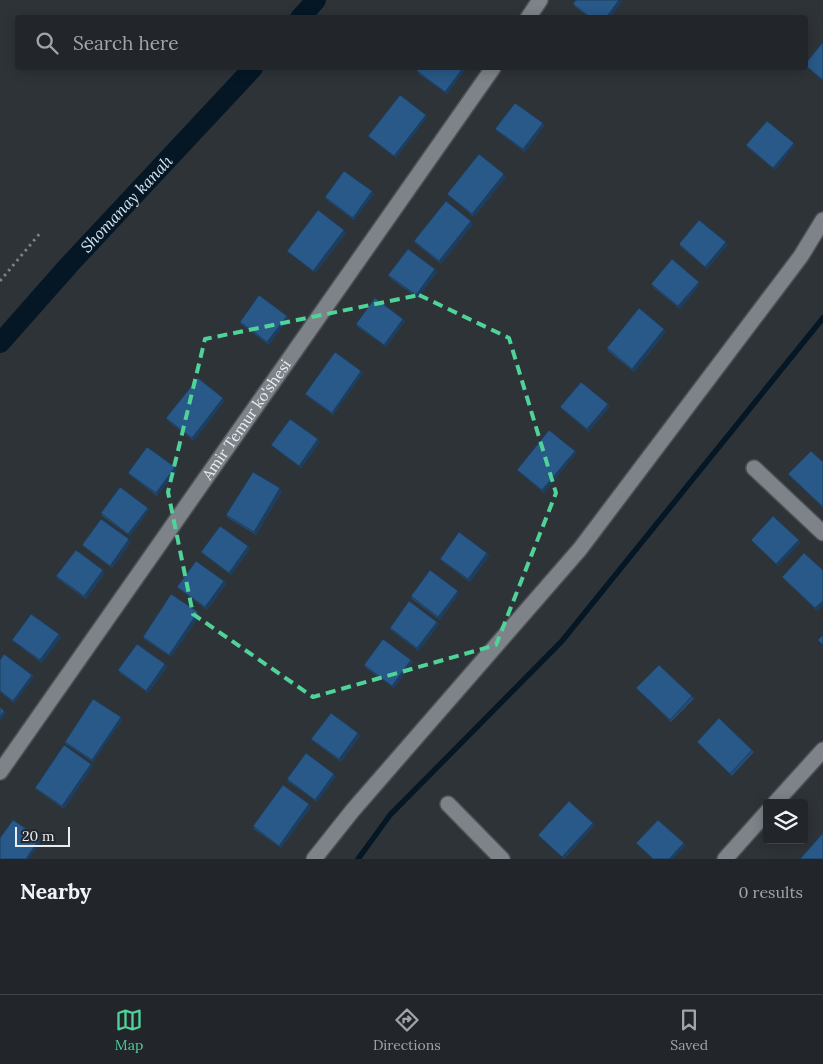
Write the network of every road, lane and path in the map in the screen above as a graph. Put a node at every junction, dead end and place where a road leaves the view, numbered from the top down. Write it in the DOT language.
graph roads {
  1 [pos="540,0"];
  2 [pos="530,15"];
  3 [pos="492,70"];
  4 [pos="823,220"];
  5 [pos="41,232"];
  6 [pos="0,281"];
  7 [pos="754,468"];
  8 [pos="823,533"];
  9 [pos="823,750"];
  10 [pos="0,772"];
  11 [pos="779,799"];
  12 [pos="448,804"];
  13 [pos="763,816"];
  14 [pos="314,859"];
  15 [pos="502,859"];
  16 [pos="725,859"];
  1 -- 2 [label="street"];
  3 -- 10 [label="street, Amir Temur ko'shesi"];
  4 -- 14 [label="street"];
  5 -- 6 [label="path"];
  7 -- 8 [label="street"];
  9 -- 11 [label="street"];
  12 -- 15 [label="street"];
  13 -- 16 [label="street"];
}
